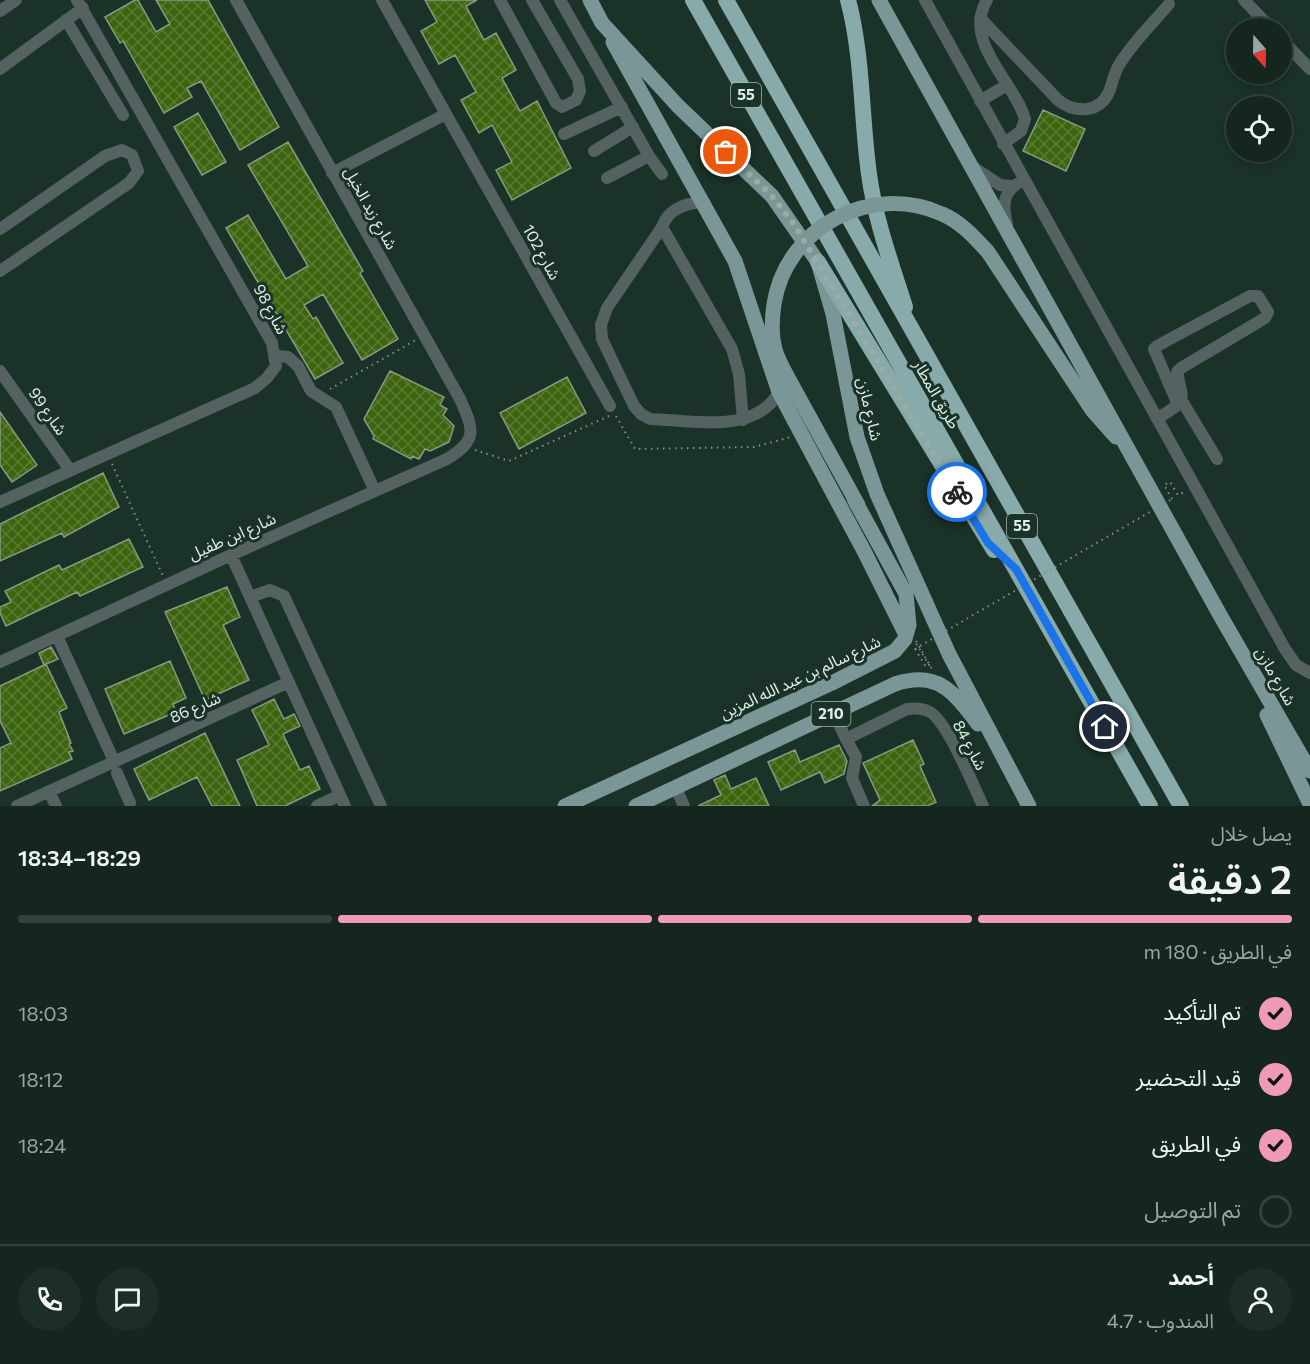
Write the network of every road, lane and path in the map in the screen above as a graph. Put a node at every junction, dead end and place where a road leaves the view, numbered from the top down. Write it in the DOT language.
graph roads {
  1 [pos="16,0"];
  2 [pos="236,0"];
  3 [pos="382,0"];
  4 [pos="500,0"];
  5 [pos="532,0"];
  6 [pos="560,0"];
  7 [pos="590,0"];
  8 [pos="693,0"];
  9 [pos="726,0"];
  10 [pos="848,0"];
  11 [pos="879,0"];
  12 [pos="925,0"];
  13 [pos="987,0"];
  14 [pos="1244,0"];
  15 [pos="80,4"];
  16 [pos="1168,4"];
  17 [pos="0,11"];
  18 [pos="980,18"];
  19 [pos="1261,18"];
  20 [pos="66,20"];
  21 [pos="602,23"];
  22 [pos="1292,50"];
  23 [pos="0,69"];
  24 [pos="1310,69"];
  25 [pos="1007,85"];
  26 [pos="980,101"];
  27 [pos="622,107"];
  28 [pos="446,114"];
  29 [pos="123,115"];
  30 [pos="633,127"];
  31 [pos="564,134"];
  32 [pos="1003,144"];
  33 [pos="594,151"];
  34 [pos="649,156"];
  35 [pos="973,167"];
  36 [pos="332,173"];
  37 [pos="662,174"];
  38 [pos="607,178"];
  39 [pos="1018,183"];
  40 [pos="704,202"];
  41 [pos="662,227"];
  42 [pos="0,228"];
  43 [pos="1008,230"];
  44 [pos="818,262"];
  45 [pos="0,271"];
  46 [pos="424,336"];
  47 [pos="917,342"];
  48 [pos="276,356"];
  49 [pos="0,371"];
  50 [pos="779,392"];
  51 [pos="316,397"];
  52 [pos="1180,403"];
  53 [pos="610,406"];
  54 [pos="1157,419"];
  55 [pos="743,420"];
  56 [pos="800,434"];
  57 [pos="466,447"];
  58 [pos="107,453"];
  59 [pos="1133,454"];
  60 [pos="1217,459"];
  61 [pos="70,470"];
  62 [pos="375,491"];
  63 [pos="1178,495"];
  64 [pos="854,499"];
  65 [pos="0,502"];
  66 [pos="231,555"];
  67 [pos="1016,569"];
  68 [pos="167,584"];
  69 [pos="250,597"];
  70 [pos="1220,615"];
  71 [pos="57,636"];
  72 [pos="910,642"];
  73 [pos="949,654"];
  74 [pos="0,662"];
  75 [pos="1310,673"];
  76 [pos="930,679"];
  77 [pos="289,682"];
  78 [pos="832,683"];
  79 [pos="839,710"];
  80 [pos="846,739"];
  81 [pos="1004,758"];
  82 [pos="116,767"];
  83 [pos="1310,771"];
  84 [pos="676,788"];
  85 [pos="49,791"];
  86 [pos="342,800"];
  87 [pos="1310,804"];
  88 [pos="129,805"];
  89 [pos="17,806"];
  90 [pos="56,806"];
  91 [pos="317,806"];
  92 [pos="381,806"];
  93 [pos="565,806"];
  94 [pos="636,806"];
  95 [pos="684,806"];
  96 [pos="864,806"];
  97 [pos="983,806"];
  98 [pos="1029,806"];
  99 [pos="1150,806"];
  100 [pos="1181,806"];
  1 -- 17 [label="street"];
  2 -- 36 [label="street, شارع زيد الخيل"];
  3 -- 28 [label="street, شارع 102"];
  4 -- 5 [label="street"];
  6 -- 27 [label="street"];
  7 -- 21 [label="main road, شارع مازن"];
  8 -- 67 [label="highway, طريق المطار / 55"];
  9 -- 47 [label="highway, طريق المطار / 55"];
  10 -- 47 [label="highway"];
  11 -- 35 [label="main road, شارع مازن"];
  12 -- 26 [label="street"];
  13 -- 18 [label="street"];
  14 -- 19 [label="street"];
  15 -- 20 [label="street"];
  15 -- 48 [label="street, شارع 98"];
  16 -- 18 [label="street"];
  18 -- 25 [label="street"];
  20 -- 23 [label="street"];
  20 -- 29 [label="street"];
  21 -- 40 [label="main road"];
  21 -- 44 [label="main road, شارع مازن"];
  22 -- 24 [label="street"];
  25 -- 26 [label="street"];
  25 -- 32 [label="street"];
  26 -- 32 [label="street"];
  27 -- 30 [label="street"];
  27 -- 31 [label="street"];
  28 -- 36 [label="street"];
  28 -- 53 [label="street, شارع 102"];
  30 -- 33 [label="street"];
  30 -- 34 [label="street"];
  32 -- 39 [label="street"];
  34 -- 37 [label="street"];
  34 -- 38 [label="street"];
  35 -- 39 [label="street"];
  35 -- 43 [label="main road, شارع مازن"];
  36 -- 46 [label="street, شارع زيد الخيل"];
  39 -- 43 [label="street"];
  39 -- 54 [label="street"];
  40 -- 41 [label="street"];
  40 -- 50 [label="main road"];
  41 -- 55 [label="street"];
  41 -- 55 [label="street"];
  42 -- 45 [label="street"];
  43 -- 59 [label="main road, شارع مازن"];
  44 -- 67 [label="highway"];
  44 -- 73 [label="main road, شارع مازن"];
  46 -- 51 [label="path"];
  46 -- 57 [label="street, شارع زيد الخيل"];
  47 -- 100 [label="highway, طريق المطار / 55"];
  48 -- 51 [label="street"];
  48 -- 58 [label="street, شارع 98"];
  49 -- 61 [label="street, شارع 99"];
  50 -- 55 [label="street"];
  50 -- 56 [label="main road"];
  51 -- 62 [label="street"];
  52 -- 52 [label="street"];
  52 -- 54 [label="street"];
  52 -- 60 [label="street"];
  54 -- 75 [label="street"];
  56 -- 57 [label="path"];
  56 -- 72 [label="main road"];
  57 -- 62 [label="street, شارع ابن طفيل"];
  58 -- 61 [label="street, شارع 98"];
  58 -- 68 [label="path"];
  59 -- 64 [label="main road, bridge"];
  59 -- 70 [label="main road, شارع مازن"];
  61 -- 65 [label="street, شارع 98"];
  62 -- 66 [label="street, شارع ابن طفيل"];
  63 -- 72 [label="path, bridge"];
  64 -- 72 [label="main road"];
  64 -- 73 [label="main road"];
  66 -- 68 [label="street, شارع ابن طفيل"];
  66 -- 69 [label="street"];
  67 -- 99 [label="highway, طريق المطار / 55"];
  68 -- 71 [label="street, شارع ابن طفيل"];
  69 -- 77 [label="street"];
  69 -- 92 [label="street"];
  70 -- 83 [label="main road, شارع مازن"];
  70 -- 87 [label="main road"];
  71 -- 74 [label="street, شارع ابن طفيل"];
  71 -- 82 [label="street"];
  72 -- 72 [label="path"];
  72 -- 76 [label="path"];
  72 -- 78 [label="main road, شارع سالم بن عبد الله المزين / 210"];
  73 -- 81 [label="main road, شارع مازن"];
  76 -- 79 [label="main road, 210"];
  76 -- 81 [label="main road"];
  77 -- 82 [label="street, شارع 86"];
  77 -- 86 [label="street"];
  78 -- 79 [label="main road"];
  78 -- 93 [label="main road, شارع سالم بن عبد الله المزين / 210"];
  79 -- 80 [label="street"];
  79 -- 84 [label="main road, 210"];
  80 -- 96 [label="street"];
  80 -- 97 [label="street, شارع 84"];
  81 -- 98 [label="main road, شارع مازن"];
  82 -- 85 [label="street, شارع 86"];
  82 -- 88 [label="street"];
  84 -- 94 [label="main road, 210"];
  84 -- 95 [label="street"];
  85 -- 89 [label="street, شارع 86"];
  85 -- 90 [label="street"];
  86 -- 91 [label="street"];
}
